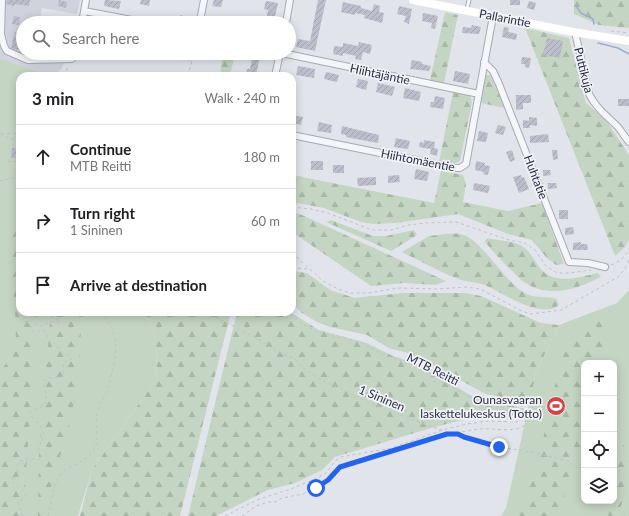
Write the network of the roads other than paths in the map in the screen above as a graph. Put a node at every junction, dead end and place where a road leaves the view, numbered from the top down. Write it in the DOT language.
graph roads {
  1 [pos="2,0"];
  2 [pos="86,0"];
  3 [pos="204,0"];
  4 [pos="290,0"];
  5 [pos="413,0"];
  6 [pos="469,0"];
  7 [pos="84,11"];
  8 [pos="467,11"];
  9 [pos="83,16"];
  10 [pos="111,16"];
  11 [pos="201,16"];
  12 [pos="287,16"];
  13 [pos="493,16"];
  14 [pos="575,32"];
  15 [pos="629,41"];
  16 [pos="16,55"];
  17 [pos="296,56"];
  18 [pos="279,60"];
  19 [pos="484,62"];
  20 [pos="277,72"];
  21 [pos="479,94"];
  22 [pos="296,136"];
  23 [pos="629,142"];
  24 [pos="605,267"];
  1 -- 16 [label="street"];
  2 -- 7 [label="street"];
  3 -- 11 [label="street"];
  4 -- 12 [label="street"];
  5 -- 8 [label="street, Pallarintie"];
  6 -- 8 [label="lane"];
  7 -- 9 [label="street"];
  7 -- 10 [label="street"];
  8 -- 13 [label="street, Pallarintie"];
  13 -- 14 [label="street, Pallarintie"];
  13 -- 19 [label="street, Hiihtomäentie"];
  14 -- 15 [label="street, Pallarintie"];
  14 -- 23 [label="street, Puttikuja"];
  17 -- 21 [label="street, Hiihtäjäntie"];
  18 -- 20 [label="street"];
  19 -- 21 [label="street, Hiihtomäentie"];
  19 -- 24 [label="street, Huhtatie"];
  21 -- 22 [label="street, Hiihtomäentie"];
}
